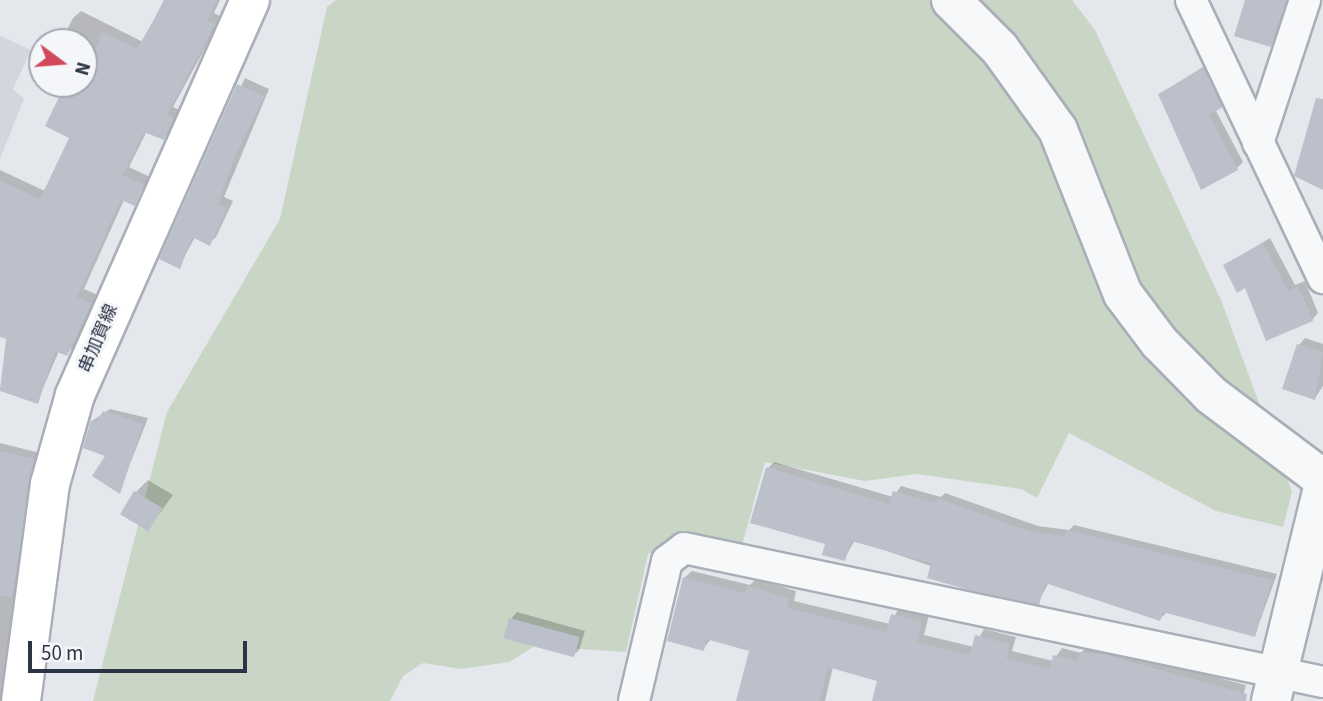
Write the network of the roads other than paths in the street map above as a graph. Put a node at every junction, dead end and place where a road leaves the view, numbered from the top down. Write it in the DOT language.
graph roads {
  1 [pos="250,0"];
  2 [pos="951,0"];
  3 [pos="1191,0"];
  4 [pos="1306,0"];
  5 [pos="1258,143"];
  6 [pos="1323,278"];
  7 [pos="1323,479"];
  8 [pos="1323,488"];
  9 [pos="1323,682"];
  10 [pos="1274,687"];
  11 [pos="21,701"];
  12 [pos="634,701"];
  1 -- 11 [label="main road, 串加賀線"];
  2 -- 7 [label="street"];
  3 -- 5 [label="street"];
  4 -- 5 [label="street"];
  5 -- 6 [label="street"];
  8 -- 10 [label="street"];
  9 -- 10 [label="street"];
  10 -- 12 [label="street"];
}
